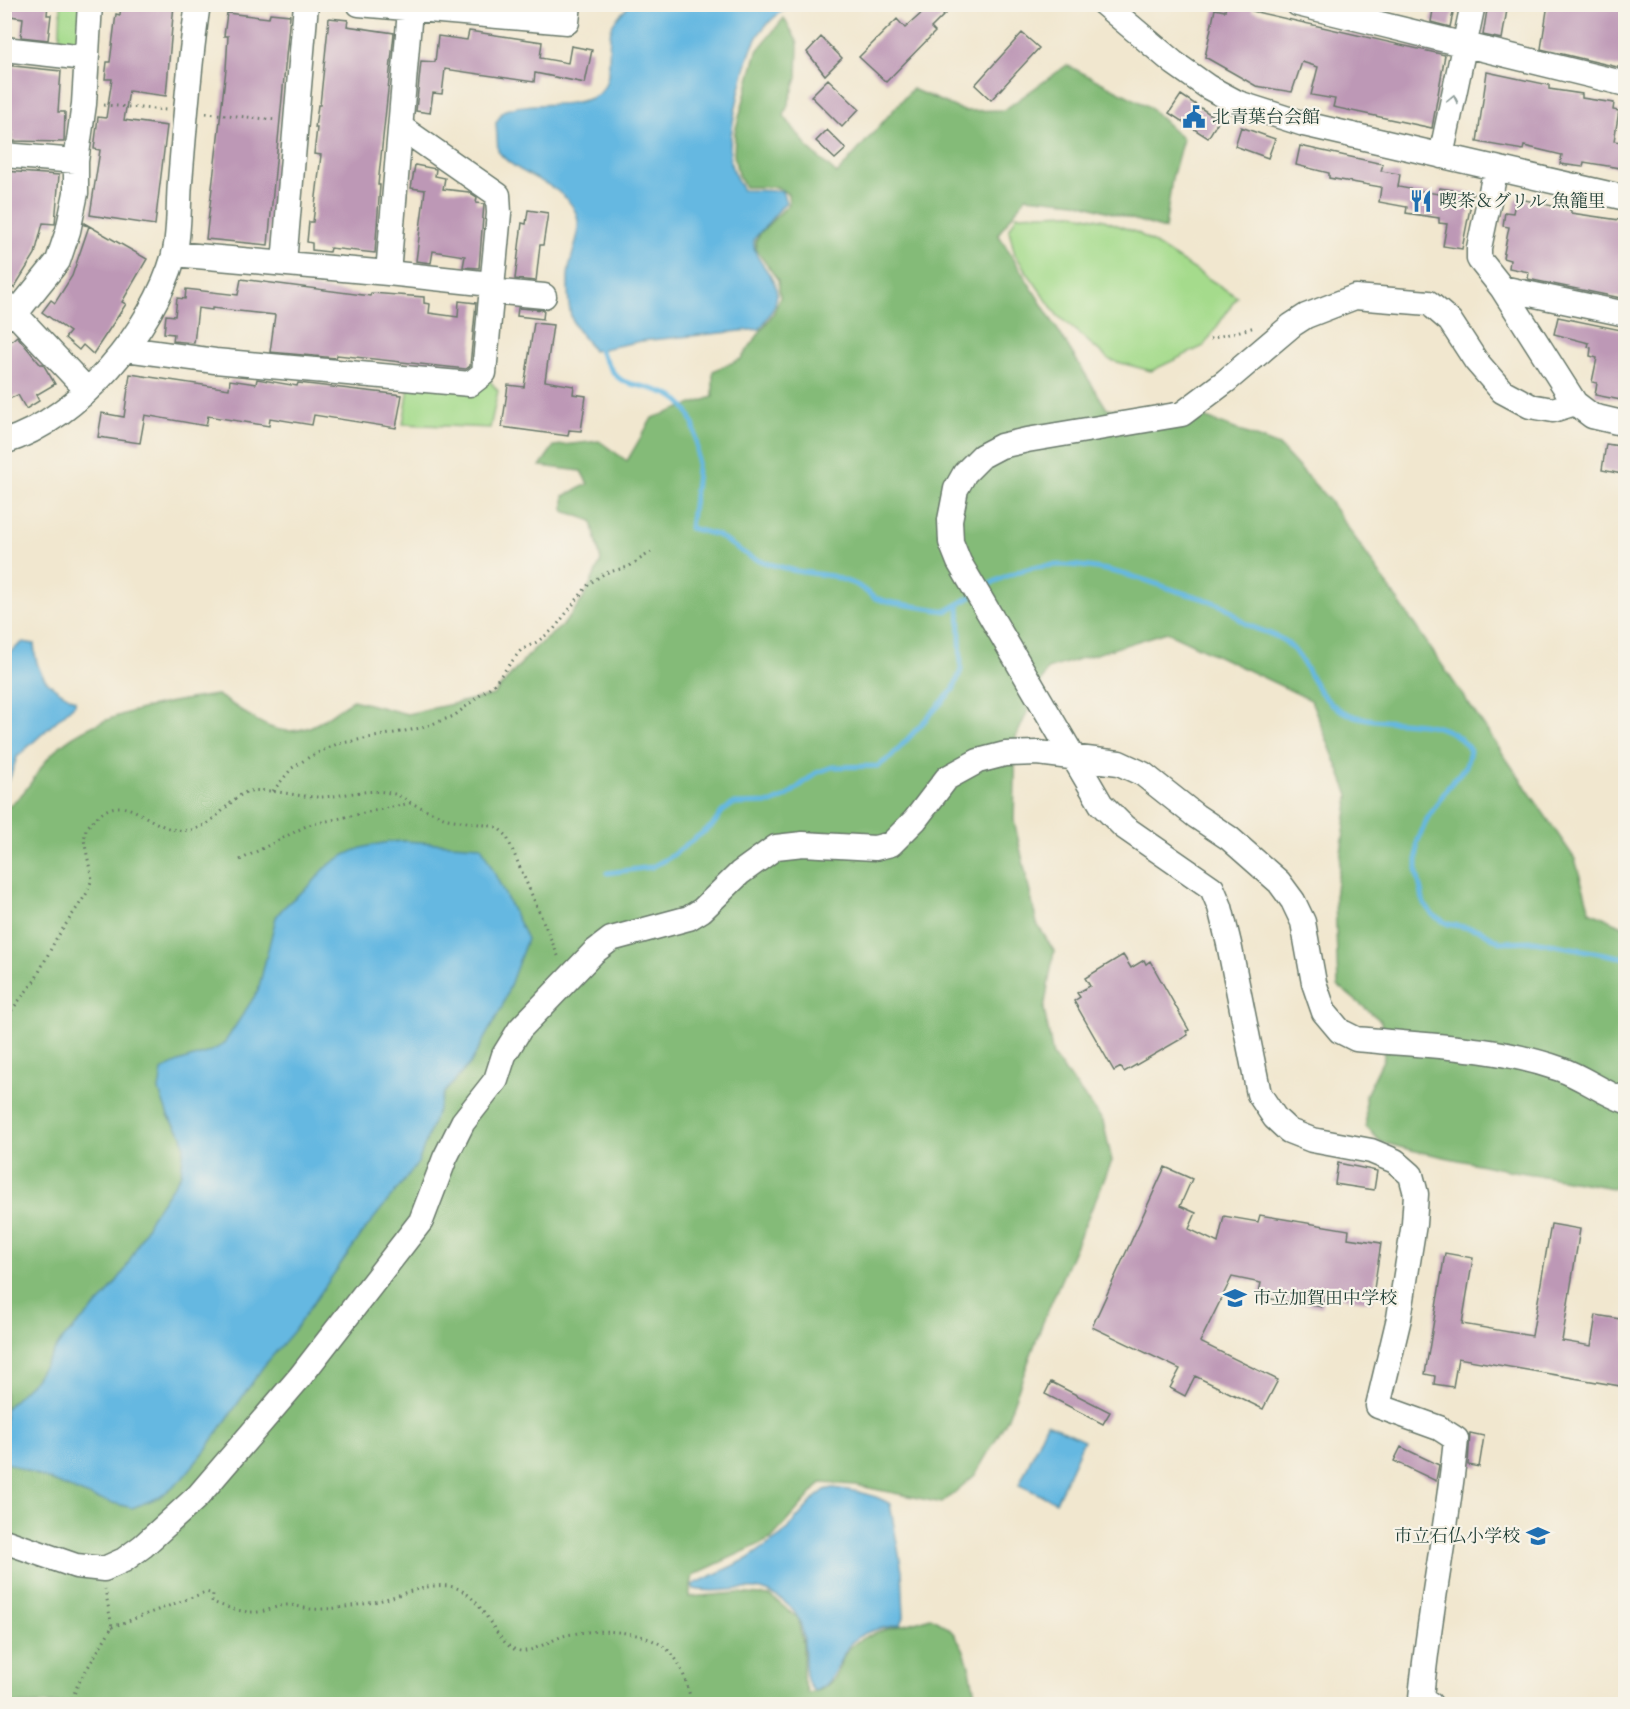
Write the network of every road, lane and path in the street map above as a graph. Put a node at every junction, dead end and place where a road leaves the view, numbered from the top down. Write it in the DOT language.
graph roads {
  1 [pos="90,4"];
  2 [pos="198,4"];
  3 [pos="306,4"];
  4 [pos="359,4"];
  5 [pos="569,4"];
  6 [pos="1104,4"];
  7 [pos="1298,4"];
  8 [pos="1473,4"];
  9 [pos="410,10"];
  10 [pos="1464,46"];
  11 [pos="4,49"];
  12 [pos="85,58"];
  13 [pos="1626,84"];
  14 [pos="84,104"];
  15 [pos="186,112"];
  16 [pos="294,122"];
  17 [pos="402,128"];
  18 [pos="4,155"];
  19 [pos="1440,156"];
  20 [pos="76,161"];
  21 [pos="1496,168"];
  22 [pos="1626,198"];
  23 [pos="174,254"];
  24 [pos="284,262"];
  25 [pos="388,273"];
  26 [pos="490,288"];
  27 [pos="1502,288"];
  28 [pos="544,296"];
  29 [pos="8,311"];
  30 [pos="1626,314"];
  31 [pos="1292,325"];
  32 [pos="1210,339"];
  33 [pos="126,349"];
  34 [pos="87,390"];
  35 [pos="1575,403"];
  36 [pos="1626,424"];
  37 [pos="4,442"];
  38 [pos="651,552"];
  39 [pos="1072,758"];
  40 [pos="273,791"];
  41 [pos="411,803"];
  42 [pos="240,860"];
  43 [pos="572,972"];
  44 [pos="4,1020"];
  45 [pos="1626,1101"];
  46 [pos="4,1541"];
  47 [pos="104,1569"];
  48 [pos="112,1627"];
  49 [pos="70,1704"];
  50 [pos="692,1704"];
  51 [pos="1430,1704"];
  1 -- 12 [label="street"];
  2 -- 15 [label="street"];
  3 -- 16 [label="street"];
  4 -- 9 [label="street"];
  5 -- 9 [label="street"];
  6 -- 19 [label="street"];
  7 -- 10 [label="street"];
  8 -- 10 [label="street"];
  9 -- 17 [label="street"];
  10 -- 13 [label="street"];
  19 -- 10 [label="street, one-way"];
  11 -- 12 [label="street"];
  12 -- 14 [label="street"];
  14 -- 15 [label="path"];
  14 -- 20 [label="street"];
  15 -- 16 [label="path"];
  15 -- 23 [label="street"];
  16 -- 24 [label="street"];
  17 -- 25 [label="street"];
  17 -- 26 [label="street"];
  18 -- 20 [label="street"];
  19 -- 21 [label="street"];
  20 -- 29 [label="street"];
  21 -- 22 [label="street"];
  21 -- 27 [label="street"];
  23 -- 24 [label="street"];
  23 -- 33 [label="street"];
  24 -- 25 [label="street"];
  25 -- 26 [label="street"];
  26 -- 28 [label="street"];
  26 -- 33 [label="street"];
  27 -- 30 [label="street"];
  27 -- 35 [label="street"];
  29 -- 34 [label="street"];
  31 -- 32 [label="path"];
  31 -- 35 [label="street"];
  31 -- 39 [label="street"];
  33 -- 34 [label="street"];
  34 -- 37 [label="street"];
  35 -- 36 [label="street"];
  38 -- 40 [label="path"];
  39 -- 43 [label="street"];
  39 -- 45 [label="street"];
  39 -- 51 [label="street"];
  40 -- 41 [label="path"];
  40 -- 44 [label="path"];
  41 -- 42 [label="path"];
  41 -- 43 [label="path"];
  43 -- 47 [label="street"];
  46 -- 47 [label="street"];
  47 -- 48 [label="path"];
  48 -- 49 [label="path"];
  48 -- 50 [label="path"];
}
